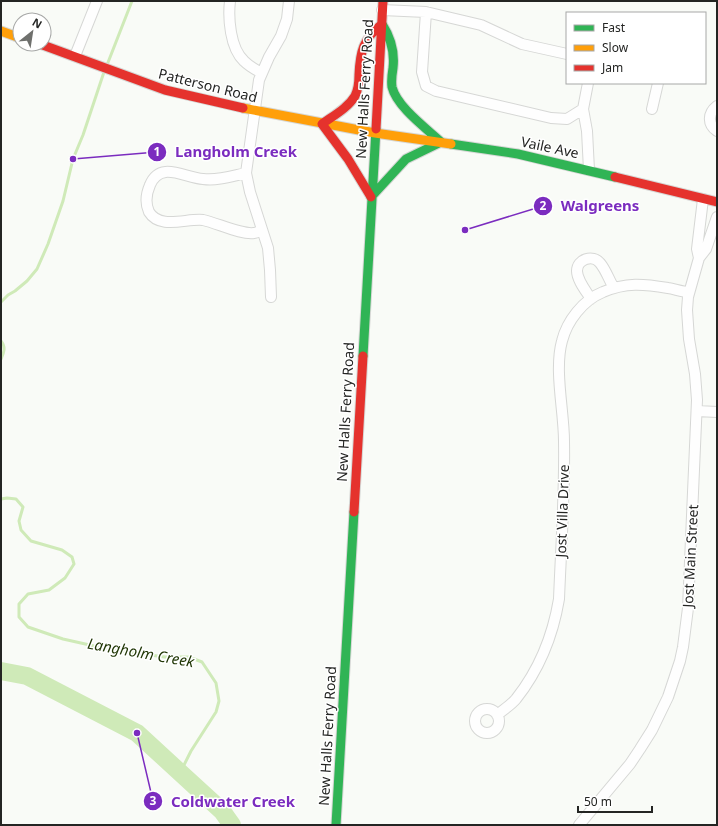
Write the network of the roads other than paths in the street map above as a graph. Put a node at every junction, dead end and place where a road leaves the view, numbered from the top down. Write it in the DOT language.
graph roads {
  1 [pos="96,1"];
  2 [pos="230,1"];
  3 [pos="289,1"];
  4 [pos="383,5"];
  5 [pos="426,12"];
  6 [pos="382,24"];
  7 [pos="1,31"];
  8 [pos="12,35"];
  9 [pos="52,48"];
  10 [pos="566,54"];
  11 [pos="79,57"];
  12 [pos="262,73"];
  13 [pos="588,84"];
  14 [pos="658,84"];
  15 [pos="717,106"];
  16 [pos="583,109"];
  17 [pos="652,109"];
  18 [pos="254,111"];
  19 [pos="322,124"];
  20 [pos="717,131"];
  21 [pos="375,133"];
  22 [pos="441,142"];
  23 [pos="588,170"];
  24 [pos="246,173"];
  25 [pos="371,197"];
  26 [pos="703,199"];
  27 [pos="717,202"];
  28 [pos="717,216"];
  29 [pos="262,230"];
  30 [pos="699,258"];
  31 [pos="614,288"];
  32 [pos="689,292"];
  33 [pos="271,297"];
  34 [pos="591,299"];
  35 [pos="697,411"];
  36 [pos="717,412"];
  37 [pos="497,715"];
  38 [pos="336,825"];
  39 [pos="579,825"];
  1 -- 11 [label="street"];
  2 -- 12 [label="street"];
  3 -- 12 [label="street"];
  4 -- 5 [label="street"];
  4 -- 6 [label="main road, New Halls Ferry Road"];
  5 -- 10 [label="street"];
  5 -- 16 [label="street"];
  6 -- 19 [label="main road"];
  6 -- 21 [label="main road, New Halls Ferry Road"];
  6 -- 22 [label="main road"];
  7 -- 8 [label="main road"];
  9 -- 11 [label="main road, Patterson Road"];
  11 -- 18 [label="main road, Patterson Road"];
  12 -- 18 [label="street"];
  13 -- 16 [label="street"];
  14 -- 17 [label="street"];
  15 -- 20 [label="street"];
  16 -- 23 [label="street"];
  18 -- 19 [label="main road, Patterson Road"];
  18 -- 24 [label="street"];
  19 -- 21 [label="main road, Patterson Road"];
  19 -- 25 [label="main road"];
  21 -- 22 [label="main road, Vaile Ave"];
  21 -- 25 [label="main road, New Halls Ferry Road"];
  22 -- 23 [label="main road, Vaile Ave"];
  22 -- 25 [label="main road"];
  23 -- 26 [label="main road, Vaile Ave"];
  24 -- 29 [label="street"];
  24 -- 29 [label="street"];
  25 -- 38 [label="main road, New Halls Ferry Road"];
  26 -- 27 [label="main road, Vaile Ave"];
  26 -- 30 [label="street, Jost Main Street"];
  28 -- 30 [label="street, Jost Main Street"];
  29 -- 33 [label="street"];
  30 -- 32 [label="street, Jost Main Street"];
  31 -- 32 [label="street, Jost Villa Drive"];
  31 -- 34 [label="street, Jost Villa Drive"];
  31 -- 34 [label="street"];
  32 -- 35 [label="street, Jost Main Street"];
  34 -- 37 [label="street, Jost Villa Drive"];
  35 -- 36 [label="street"];
  35 -- 39 [label="street, Jost Main Street"];
}
